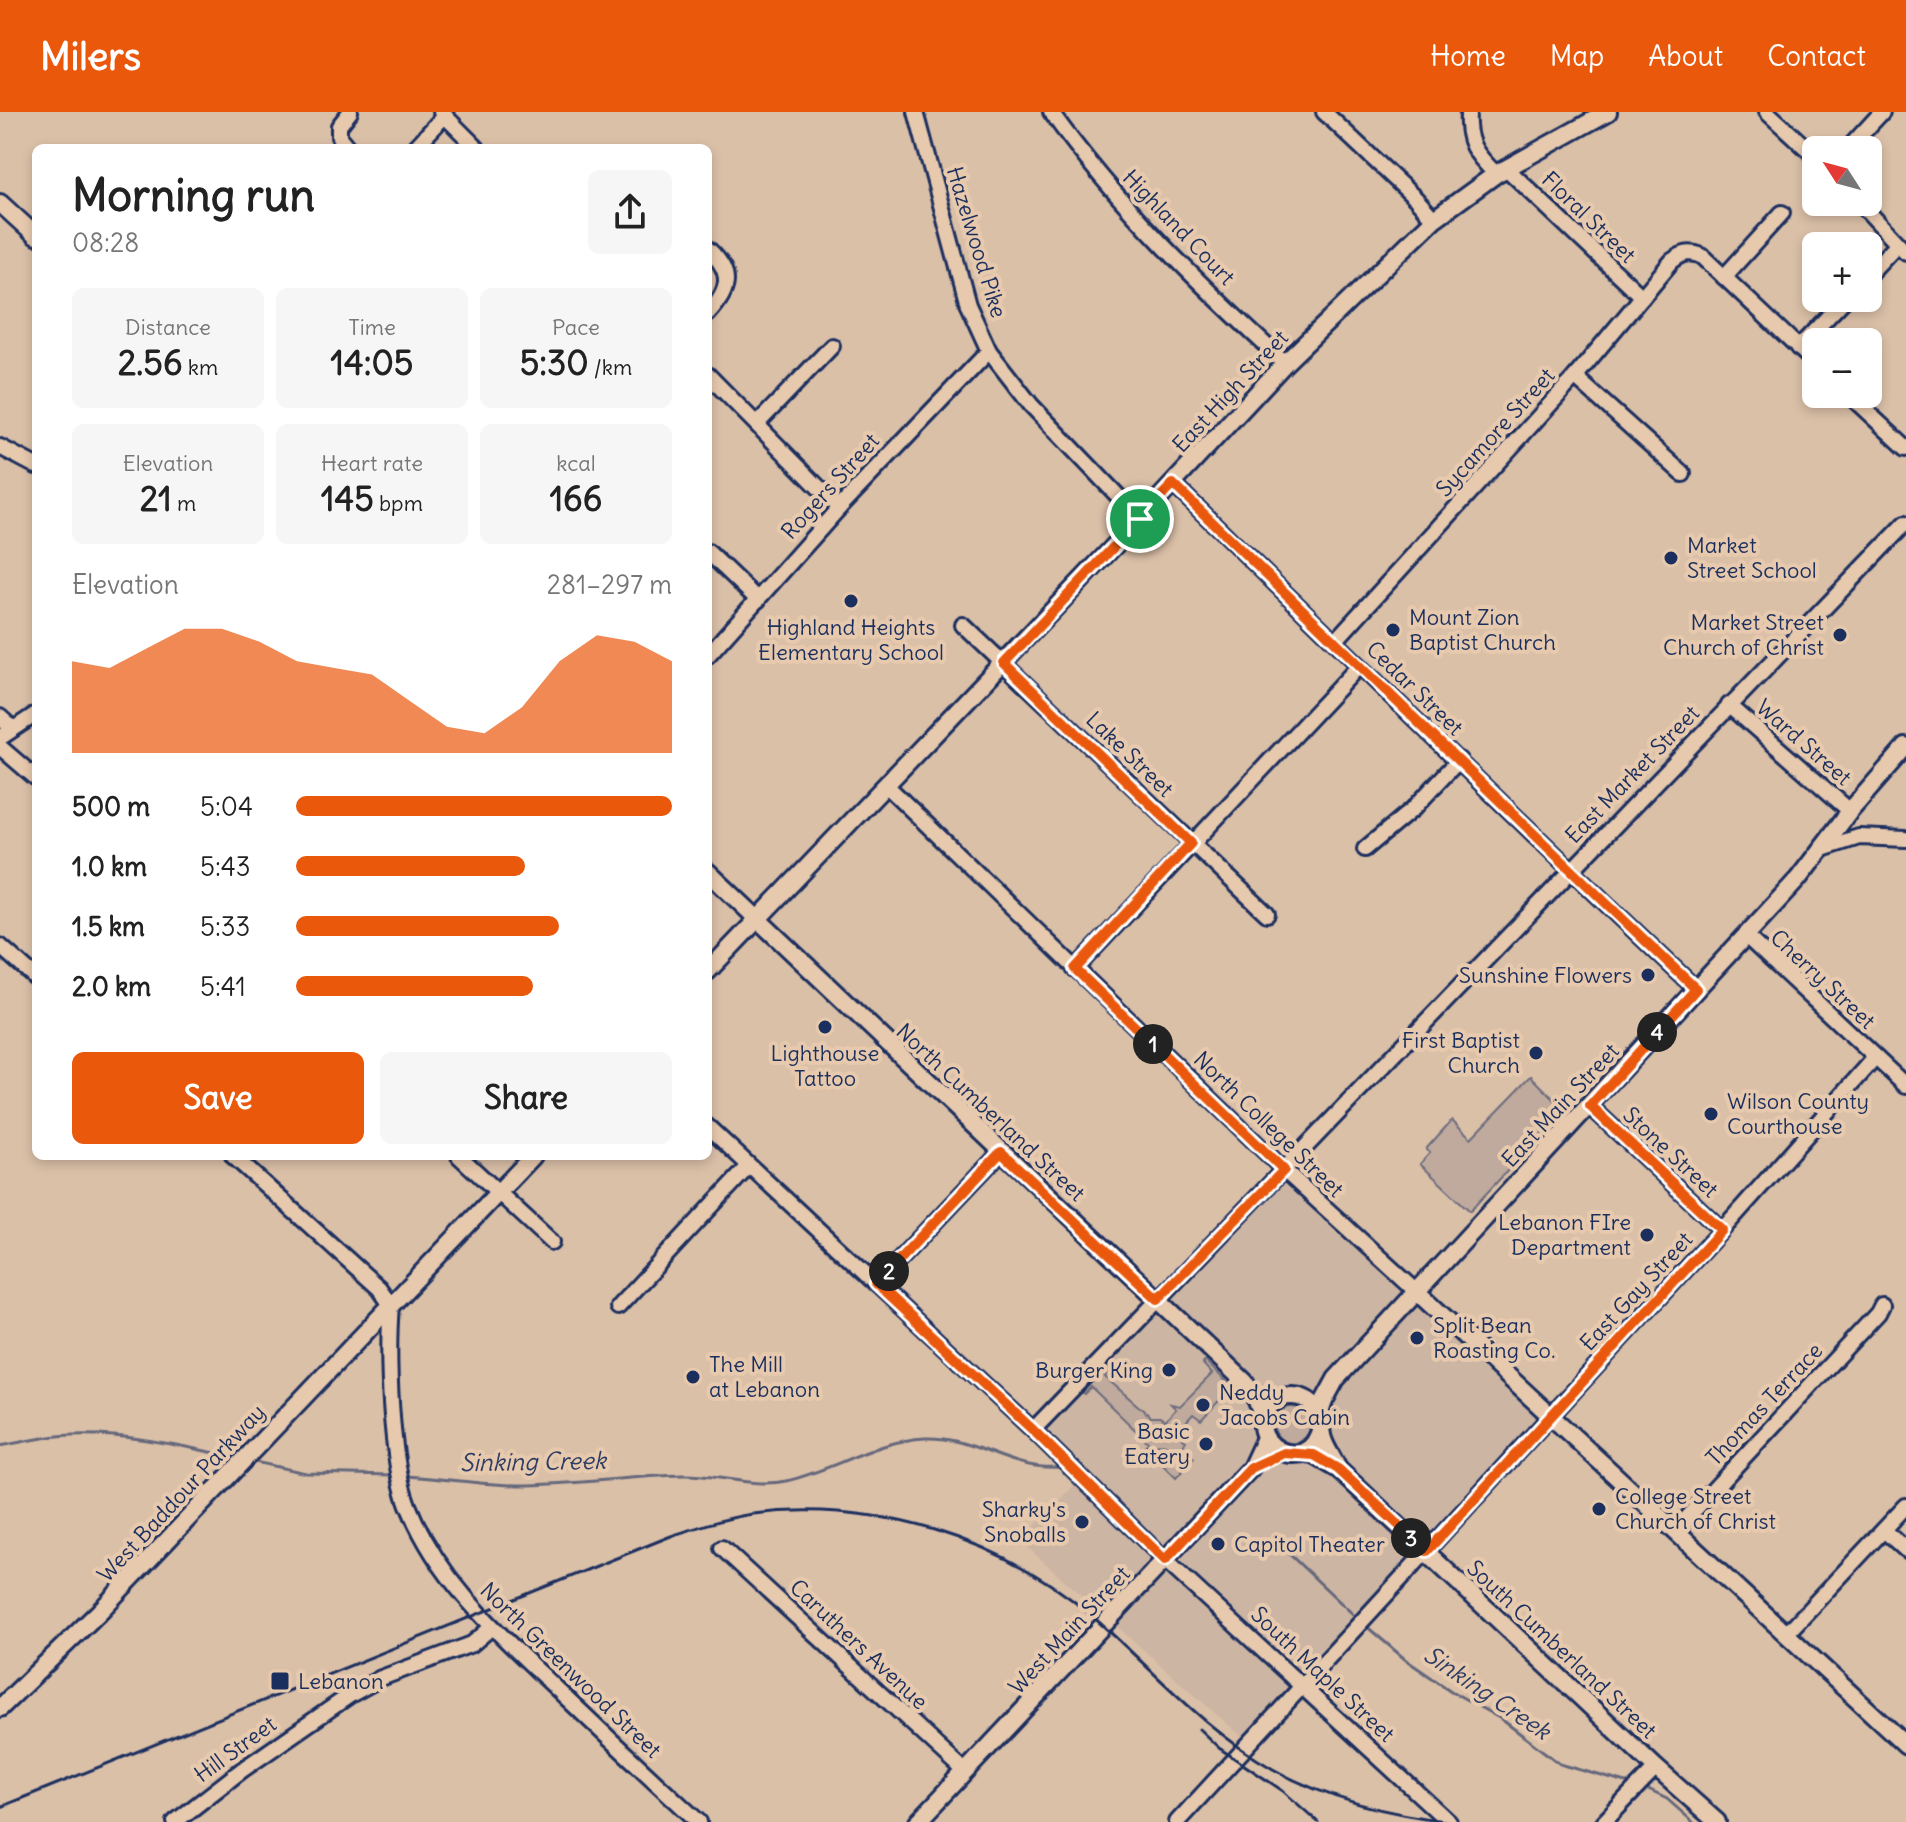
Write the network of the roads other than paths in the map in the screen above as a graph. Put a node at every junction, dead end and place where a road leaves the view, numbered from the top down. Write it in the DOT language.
graph roads {
  1 [pos="350,112"];
  2 [pos="916,112"];
  3 [pos="1051,112"];
  4 [pos="1324,112"];
  5 [pos="1468,112"];
  6 [pos="1608,112"];
  7 [pos="1767,112"];
  8 [pos="1882,112"];
  9 [pos="443,114"];
  10 [pos="1860,136"];
  11 [pos="345,144"];
  12 [pos="418,144"];
  13 [pos="473,144"];
  14 [pos="1802,144"];
  15 [pos="1501,171"];
  16 [pos="0,203"];
  17 [pos="1782,213"];
  18 [pos="1872,216"];
  19 [pos="1434,219"];
  20 [pos="32,232"];
  21 [pos="1902,248"];
  22 [pos="712,253"];
  23 [pos="1882,264"];
  24 [pos="1724,277"];
  25 [pos="1642,297"];
  26 [pos="712,309"];
  27 [pos="1833,312"];
  28 [pos="832,346"];
  29 [pos="1798,348"];
  30 [pos="989,351"];
  31 [pos="1802,352"];
  32 [pos="1285,363"];
  33 [pos="1575,377"];
  34 [pos="712,379"];
  35 [pos="1863,408"];
  36 [pos="757,424"];
  37 [pos="0,447"];
  38 [pos="1906,448"];
  39 [pos="32,464"];
  40 [pos="1683,474"];
  41 [pos="1173,484"];
  42 [pos="839,508"];
  43 [pos="1140,519"];
  44 [pos="1906,523"];
  45 [pos="712,556"];
  46 [pos="758,600"];
  47 [pos="963,625"];
  48 [pos="1335,641"];
  49 [pos="712,651"];
  50 [pos="1004,663"];
  51 [pos="1359,666"];
  52 [pos="1729,705"];
  53 [pos="0,717"];
  54 [pos="32,717"];
  55 [pos="6,733"];
  56 [pos="0,747"];
  57 [pos="1906,747"];
  58 [pos="1459,760"];
  59 [pos="32,775"];
  60 [pos="887,786"];
  61 [pos="1850,811"];
  62 [pos="1906,839"];
  63 [pos="1191,843"];
  64 [pos="1365,849"];
  65 [pos="1822,849"];
  66 [pos="1569,871"];
  67 [pos="712,876"];
  68 [pos="1267,914"];
  69 [pos="756,920"];
  70 [pos="1746,936"];
  71 [pos="0,946"];
  72 [pos="712,967"];
  73 [pos="1075,969"];
  74 [pos="32,974"];
  75 [pos="1696,989"];
  76 [pos="1875,1058"];
  77 [pos="1906,1086"];
  78 [pos="1590,1106"];
  79 [pos="712,1131"];
  80 [pos="1001,1152"];
  81 [pos="237,1160"];
  82 [pos="463,1160"];
  83 [pos="529,1160"];
  84 [pos="749,1166"];
  85 [pos="1284,1170"];
  86 [pos="499,1192"];
  87 [pos="1722,1230"];
  88 [pos="552,1242"];
  89 [pos="876,1284"];
  90 [pos="1416,1291"];
  91 [pos="1158,1299"];
  92 [pos="391,1305"];
  93 [pos="1882,1305"];
  94 [pos="618,1307"];
  95 [pos="1336,1379"];
  96 [pos="1245,1382"];
  97 [pos="1290,1397"];
  98 [pos="1551,1415"];
  99 [pos="1263,1419"];
  100 [pos="1320,1421"];
  101 [pos="1033,1430"];
  102 [pos="1265,1438"];
  103 [pos="1292,1453"];
  104 [pos="1251,1468"];
  105 [pos="1338,1469"];
  106 [pos="1906,1506"];
  107 [pos="1884,1530"];
  108 [pos="1675,1531"];
  109 [pos="722,1548"];
  110 [pos="1906,1550"];
  111 [pos="1427,1551"];
  112 [pos="1165,1560"];
  113 [pos="492,1627"];
  114 [pos="1787,1633"];
  115 [pos="1302,1685"];
  116 [pos="0,1708"];
  117 [pos="1906,1745"];
  118 [pos="1656,1768"];
  119 [pos="965,1772"];
  120 [pos="186,1819"];
  121 [pos="699,1822"];
  122 [pos="918,1822"];
  123 [pos="1177,1822"];
  124 [pos="1449,1822"];
  125 [pos="1604,1822"];
  126 [pos="1717,1822"];
  1 -- 11 [label="street"];
  2 -- 30 [label="street, Hazelwood Pike"];
  3 -- 32 [label="street, Highland Court"];
  4 -- 19 [label="street"];
  5 -- 15 [label="street, Floral Street"];
  6 -- 15 [label="main road, East High Street"];
  7 -- 14 [label="street"];
  8 -- 10 [label="street"];
  9 -- 12 [label="street"];
  9 -- 13 [label="street"];
  15 -- 19 [label="main road, East High Street"];
  15 -- 25 [label="street, Floral Street"];
  16 -- 20 [label="main road"];
  17 -- 24 [label="street"];
  18 -- 21 [label="street"];
  19 -- 32 [label="main road, East High Street"];
  21 -- 23 [label="street"];
  22 -- 26 [label="street"];
  24 -- 25 [label="street, Sycamore Street"];
  24 -- 29 [label="street"];
  25 -- 33 [label="street, Sycamore Street"];
  27 -- 29 [label="street"];
  28 -- 36 [label="street"];
  29 -- 31 [label="street"];
  30 -- 42 [label="street, Rogers Street"];
  30 -- 43 [label="street, Hazelwood Pike"];
  32 -- 41 [label="main road, East High Street"];
  33 -- 40 [label="street"];
  33 -- 48 [label="street, Sycamore Street"];
  34 -- 36 [label="street"];
  35 -- 38 [label="street"];
  36 -- 42 [label="street"];
  37 -- 39 [label="street"];
  41 -- 43 [label="main road, East High Street"];
  41 -- 48 [label="street, Cedar Street"];
  42 -- 46 [label="street, Rogers Street"];
  43 -- 50 [label="main road, East High Street"];
  44 -- 52 [label="street, East Market Street"];
  45 -- 46 [label="street"];
  46 -- 49 [label="street, Rogers Street"];
  47 -- 50 [label="street, Lake Street"];
  48 -- 51 [label="street, Cedar Street"];
  50 -- 60 [label="main road, East High Street"];
  50 -- 63 [label="street, Lake Street"];
  51 -- 58 [label="street, Cedar Street"];
  51 -- 63 [label="street"];
  52 -- 61 [label="street, Ward Street"];
  52 -- 66 [label="street, East Market Street"];
  53 -- 55 [label="street"];
  54 -- 55 [label="street"];
  56 -- 59 [label="street"];
  57 -- 61 [label="main road, East Main Street"];
  58 -- 64 [label="street"];
  58 -- 66 [label="street, Cedar Street"];
  60 -- 69 [label="main road, East High Street"];
  60 -- 73 [label="street, North College Street"];
  61 -- 65 [label="main road, East Main Street"];
  62 -- 65 [label="street"];
  63 -- 68 [label="street, Lake Street"];
  63 -- 73 [label="street"];
  65 -- 70 [label="main road, East Main Street"];
  66 -- 75 [label="street, Cedar Street"];
  66 -- 85 [label="street, East Market Street"];
  67 -- 69 [label="main road, North Cumberland Street"];
  69 -- 72 [label="main road, East High Street"];
  69 -- 80 [label="main road, North Cumberland Street"];
  70 -- 75 [label="main road, East Main Street"];
  70 -- 76 [label="street, Cherry Street"];
  71 -- 74 [label="street"];
  73 -- 85 [label="street, North College Street"];
  75 -- 78 [label="main road, East Main Street"];
  76 -- 77 [label="street, Cherry Street"];
  76 -- 87 [label="street, East Gay Street"];
  78 -- 87 [label="street, Stone Street"];
  78 -- 90 [label="main road, East Main Street"];
  79 -- 84 [label="street, South Maple Street"];
  80 -- 89 [label="street"];
  80 -- 91 [label="main road, North Cumberland Street"];
  81 -- 92 [label="street"];
  82 -- 86 [label="street"];
  83 -- 86 [label="main road, West Baddour Parkway"];
  84 -- 89 [label="street, South Maple Street"];
  84 -- 94 [label="street"];
  85 -- 90 [label="street, North College Street"];
  85 -- 91 [label="street, East Market Street"];
  86 -- 88 [label="street"];
  86 -- 92 [label="main road, West Baddour Parkway"];
  87 -- 98 [label="street, East Gay Street"];
  89 -- 101 [label="street, South Maple Street"];
  90 -- 95 [label="main road, East Main Street"];
  90 -- 98 [label="main road"];
  91 -- 96 [label="main road, North Cumberland Street"];
  91 -- 101 [label="street, East Market Street"];
  92 -- 113 [label="street, North Greenwood Street"];
  92 -- 116 [label="main road, West Baddour Parkway"];
  93 -- 108 [label="street, Thomas Terrace"];
  95 -- 97 [label="main road, East Main Street"];
  95 -- 100 [label="main road, East Main Street"];
  96 -- 97 [label="main road, North Cumberland Street"];
  96 -- 99 [label="main road, North Cumberland Street"];
  97 -- 99 [label="main road"];
  97 -- 100 [label="main road"];
  98 -- 108 [label="main road"];
  98 -- 111 [label="street, East Gay Street"];
  99 -- 102 [label="main road"];
  100 -- 103 [label="main road"];
  100 -- 105 [label="main road"];
  101 -- 112 [label="street, South Maple Street"];
  102 -- 103 [label="main road"];
  102 -- 104 [label="main road, West Main Street"];
  103 -- 104 [label="main road, West Main Street"];
  103 -- 105 [label="main road, South Cumberland Street"];
  104 -- 112 [label="main road, West Main Street"];
  105 -- 111 [label="main road, South Cumberland Street"];
  106 -- 107 [label="street"];
  107 -- 110 [label="street"];
  107 -- 114 [label="street"];
  108 -- 114 [label="main road"];
  109 -- 119 [label="street, Caruthers Avenue"];
  111 -- 115 [label="street, East Gay Street"];
  111 -- 118 [label="main road, South Cumberland Street"];
  112 -- 115 [label="street, South Maple Street"];
  112 -- 119 [label="main road, West Main Street"];
  113 -- 120 [label="street, Hill Street"];
  113 -- 121 [label="street, North Greenwood Street"];
  114 -- 117 [label="main road"];
  115 -- 123 [label="street, East Gay Street"];
  115 -- 124 [label="street, South Maple Street"];
  118 -- 125 [label="street"];
  118 -- 126 [label="main road, South Cumberland Street"];
  119 -- 122 [label="main road, West Main Street"];
}
